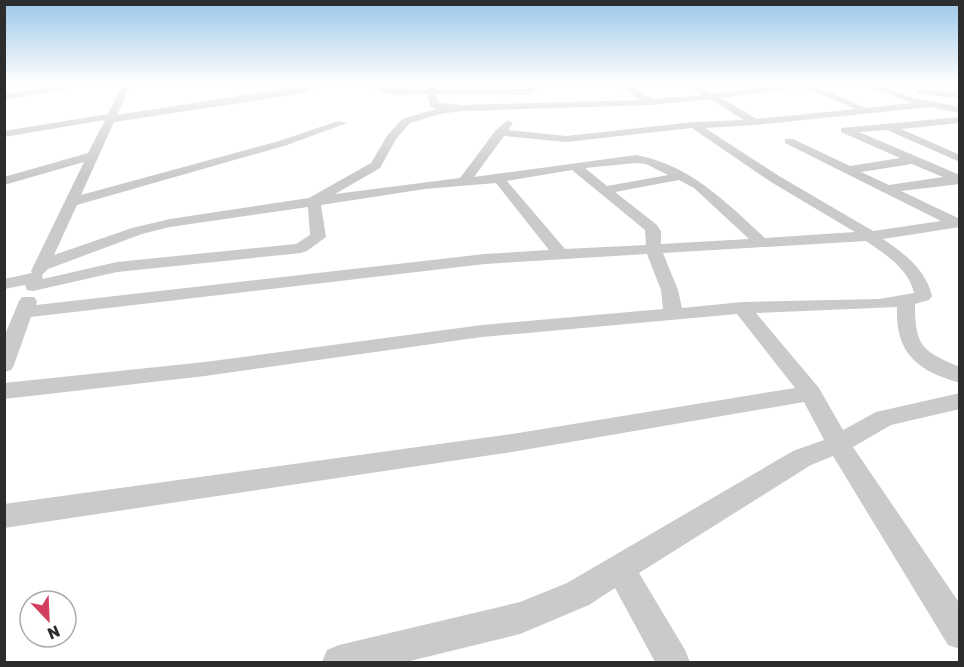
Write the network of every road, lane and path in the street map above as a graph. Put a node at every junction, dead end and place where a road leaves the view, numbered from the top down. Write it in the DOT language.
graph roads {
  1 [pos="102,114"];
  2 [pos="115,114"];
  3 [pos="429,114"];
  4 [pos="516,114"];
  5 [pos="740,114"];
  6 [pos="817,114"];
  7 [pos="843,114"];
  8 [pos="882,114"];
  9 [pos="810,115"];
  10 [pos="960,120"];
  11 [pos="754,122"];
  12 [pos="342,123"];
  13 [pos="694,125"];
  14 [pos="892,128"];
  15 [pos="500,132"];
  16 [pos="4,134"];
  17 [pos="567,139"];
  18 [pos="789,141"];
  19 [pos="947,154"];
  20 [pos="92,156"];
  21 [pos="576,157"];
  22 [pos="960,159"];
  23 [pos="912,160"];
  24 [pos="850,170"];
  25 [pos="681,176"];
  26 [pos="499,178"];
  27 [pos="958,180"];
  28 [pos="4,181"];
  29 [pos="463,183"];
  30 [pos="605,189"];
  31 [pos="889,189"];
  32 [pos="314,201"];
  33 [pos="71,202"];
  34 [pos="958,223"];
  35 [pos="871,236"];
  36 [pos="761,242"];
  37 [pos="653,248"];
  38 [pos="560,254"];
  39 [pos="37,276"];
  40 [pos="4,284"];
  41 [pos="906,301"];
  42 [pos="742,308"];
  43 [pos="24,312"];
  44 [pos="672,314"];
  45 [pos="4,365"];
  46 [pos="960,376"];
  47 [pos="4,391"];
  48 [pos="811,393"];
  49 [pos="955,407"];
  50 [pos="838,444"];
  51 [pos="4,516"];
  52 [pos="620,568"];
  53 [pos="960,633"];
  54 [pos="339,663"];
  55 [pos="673,663"];
  1 -- 16 [label="street"];
  2 -- 20 [label="street"];
  3 -- 32 [label="street"];
  4 -- 15 [label="street"];
  5 -- 11 [label="street"];
  6 -- 9 [label="street"];
  7 -- 14 [label="street"];
  8 -- 14 [label="street"];
  9 -- 11 [label="street"];
  10 -- 14 [label="street"];
  11 -- 13 [label="street"];
  12 -- 33 [label="street"];
  13 -- 17 [label="street"];
  13 -- 35 [label="street"];
  14 -- 19 [label="street"];
  14 -- 23 [label="street"];
  15 -- 17 [label="street"];
  15 -- 29 [label="street"];
  17 -- 21 [label="street"];
  18 -- 24 [label="street"];
  19 -- 22 [label="street"];
  19 -- 23 [label="street"];
  20 -- 28 [label="street"];
  20 -- 33 [label="street"];
  21 -- 25 [label="street"];
  21 -- 26 [label="street"];
  21 -- 30 [label="street"];
  23 -- 24 [label="street"];
  23 -- 27 [label="street"];
  24 -- 31 [label="street"];
  25 -- 30 [label="street"];
  25 -- 36 [label="street"];
  26 -- 29 [label="street"];
  26 -- 38 [label="street"];
  27 -- 31 [label="street"];
  29 -- 32 [label="street"];
  30 -- 37 [label="street"];
  31 -- 34 [label="street"];
  32 -- 39 [label="street"];
  32 -- 39 [label="street"];
  33 -- 39 [label="street"];
  34 -- 35 [label="street"];
  35 -- 36 [label="street"];
  35 -- 41 [label="street"];
  36 -- 37 [label="street"];
  37 -- 38 [label="street"];
  37 -- 44 [label="street"];
  38 -- 43 [label="street"];
  39 -- 40 [label="street"];
  39 -- 43 [label="street"];
  41 -- 42 [label="street"];
  41 -- 46 [label="street"];
  42 -- 44 [label="street"];
  42 -- 48 [label="street"];
  43 -- 45 [label="street"];
  44 -- 47 [label="street"];
  48 -- 50 [label="street"];
  48 -- 51 [label="street"];
  49 -- 50 [label="street"];
  50 -- 52 [label="street"];
  50 -- 53 [label="street"];
  52 -- 54 [label="street"];
  52 -- 55 [label="street"];
}
